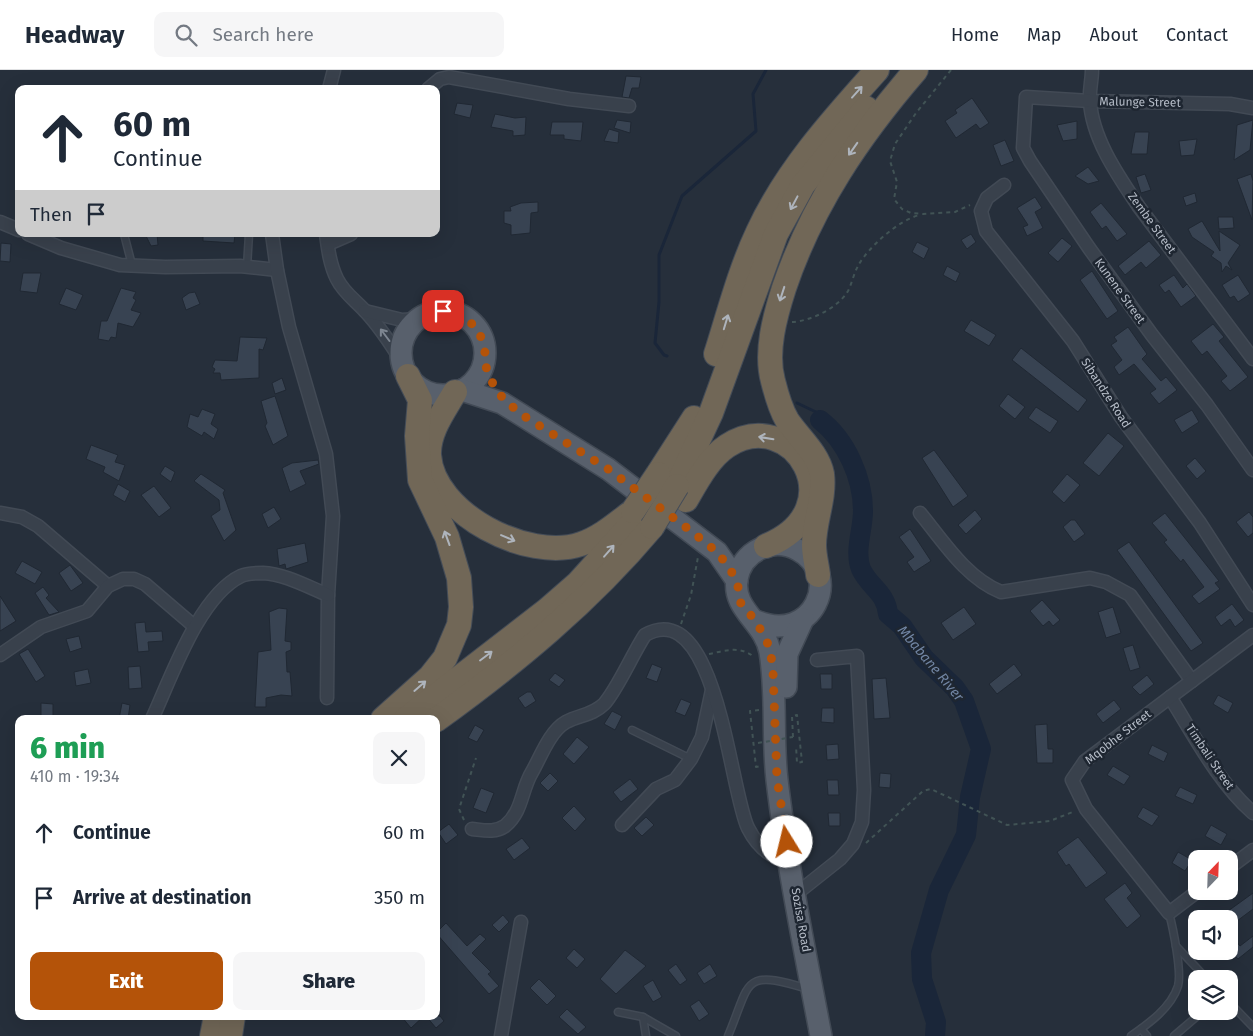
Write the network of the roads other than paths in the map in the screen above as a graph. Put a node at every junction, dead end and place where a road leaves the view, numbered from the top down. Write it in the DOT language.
graph roads {
  1 [pos="334,70"];
  2 [pos="877,70"];
  3 [pos="901,70"];
  4 [pos="916,70"];
  5 [pos="1092,70"];
  6 [pos="330,85"];
  7 [pos="433,85"];
  8 [pos="1026,97"];
  9 [pos="1090,101"];
  10 [pos="629,106"];
  11 [pos="1253,108"];
  12 [pos="1004,185"];
  13 [pos="0,222"];
  14 [pos="15,228"];
  15 [pos="35,237"];
  16 [pos="125,237"];
  17 [pos="249,237"];
  18 [pos="272,237"];
  19 [pos="327,239"];
  20 [pos="132,265"];
  21 [pos="247,266"];
  22 [pos="277,270"];
  23 [pos="365,311"];
  24 [pos="418,319"];
  25 [pos="1253,358"];
  26 [pos="484,362"];
  27 [pos="405,369"];
  28 [pos="459,391"];
  29 [pos="524,416"];
  30 [pos="1253,470"];
  31 [pos="672,483"];
  32 [pos="0,513"];
  33 [pos="920,513"];
  34 [pos="650,518"];
  35 [pos="691,531"];
  36 [pos="762,548"];
  37 [pos="818,575"];
  38 [pos="737,581"];
  39 [pos="108,586"];
  40 [pos="328,594"];
  41 [pos="1253,605"];
  42 [pos="803,619"];
  43 [pos="756,621"];
  44 [pos="194,626"];
  45 [pos="1253,635"];
  46 [pos="0,655"];
  47 [pos="817,660"];
  48 [pos="1192,681"];
  49 [pos="712,690"];
  50 [pos="1170,697"];
  51 [pos="327,698"];
  52 [pos="154,715"];
  53 [pos="388,715"];
  54 [pos="411,715"];
  55 [pos="440,717"];
  56 [pos="632,730"];
  57 [pos="764,751"];
  58 [pos="691,759"];
  59 [pos="1253,813"];
  60 [pos="622,825"];
  61 [pos="472,829"];
  62 [pos="1253,850"];
  63 [pos="1238,861"];
  64 [pos="790,862"];
  65 [pos="796,894"];
  66 [pos="1188,899"];
  67 [pos="1169,913"];
  68 [pos="521,922"];
  69 [pos="1176,946"];
  70 [pos="1199,970"];
  71 [pos="813,991"];
  72 [pos="1238,1011"];
  73 [pos="618,1012"];
  74 [pos="643,1017"];
  75 [pos="215,1020"];
  76 [pos="232,1020"];
  77 [pos="1193,1020"];
  78 [pos="1253,1027"];
  79 [pos="1141,1029"];
  80 [pos="212,1036"];
  81 [pos="230,1036"];
  82 [pos="501,1036"];
  83 [pos="646,1036"];
  84 [pos="676,1036"];
  85 [pos="728,1036"];
  86 [pos="821,1036"];
  87 [pos="1131,1036"];
  88 [pos="1148,1036"];
  89 [pos="1174,1036"];
  1 -- 6 [label="street"];
  31 -- 2 [label="highway, one-way"];
  3 -- 31 [label="highway, one-way"];
  4 -- 37 [label="highway, one-way"];
  5 -- 9 [label="street, Zembe Street"];
  7 -- 10 [label="street"];
  8 -- 9 [label="street, Malunge Street"];
  8 -- 30 [label="street, Kunene Street"];
  9 -- 11 [label="street, Malunge Street"];
  9 -- 25 [label="street, Zembe Street"];
  12 -- 41 [label="street, Sibandze Road"];
  13 -- 14 [label="street"];
  15 -- 20 [label="street"];
  16 -- 20 [label="lane"];
  17 -- 21 [label="lane"];
  18 -- 22 [label="street"];
  19 -- 23 [label="street"];
  20 -- 21 [label="street"];
  21 -- 22 [label="street"];
  22 -- 40 [label="street"];
  23 -- 24 [label="street"];
  27 -- 23 [label="street, one-way"];
  24 -- 26 [label="main road"];
  24 -- 27 [label="main road"];
  26 -- 28 [label="main road"];
  26 -- 29 [label="main road"];
  27 -- 28 [label="main road"];
  53 -- 27 [label="highway, one-way"];
  28 -- 29 [label="main road"];
  28 -- 34 [label="highway, one-way"];
  29 -- 35 [label="main road"];
  31 -- 34 [label="highway, bridge"];
  36 -- 31 [label="highway, one-way"];
  32 -- 39 [label="street"];
  33 -- 48 [label="street"];
  54 -- 34 [label="highway, one-way"];
  34 -- 55 [label="highway"];
  35 -- 36 [label="main road"];
  35 -- 38 [label="main road"];
  36 -- 37 [label="main road"];
  36 -- 38 [label="main road"];
  37 -- 42 [label="main road"];
  38 -- 43 [label="main road"];
  39 -- 44 [label="street"];
  39 -- 46 [label="street"];
  40 -- 44 [label="street"];
  40 -- 51 [label="street"];
  42 -- 43 [label="main road"];
  42 -- 57 [label="main road"];
  43 -- 57 [label="main road, Sozisa Road"];
  44 -- 52 [label="street"];
  45 -- 48 [label="street, Mqobhe Street"];
  47 -- 65 [label="street"];
  48 -- 50 [label="street, Mqobhe Street"];
  49 -- 58 [label="street"];
  49 -- 61 [label="street"];
  49 -- 64 [label="street"];
  50 -- 59 [label="street, Timbali Street"];
  50 -- 67 [label="street, Mqobhe Street"];
  56 -- 58 [label="lane"];
  57 -- 64 [label="main road, Sozisa Road"];
  58 -- 60 [label="street"];
  62 -- 63 [label="street"];
  64 -- 65 [label="main road, Sozisa Road"];
  65 -- 71 [label="main road, Sozisa Road"];
  66 -- 67 [label="street"];
  67 -- 69 [label="lane"];
  68 -- 82 [label="street"];
  69 -- 70 [label="lane"];
  69 -- 79 [label="lane"];
  71 -- 85 [label="lane"];
  71 -- 86 [label="main road, Sozisa Road"];
  72 -- 78 [label="lane"];
  73 -- 74 [label="lane"];
  74 -- 83 [label="lane"];
  74 -- 84 [label="lane"];
  75 -- 80 [label="highway"];
  76 -- 81 [label="highway"];
  77 -- 89 [label="lane"];
  79 -- 87 [label="lane"];
  79 -- 88 [label="lane"];
}
